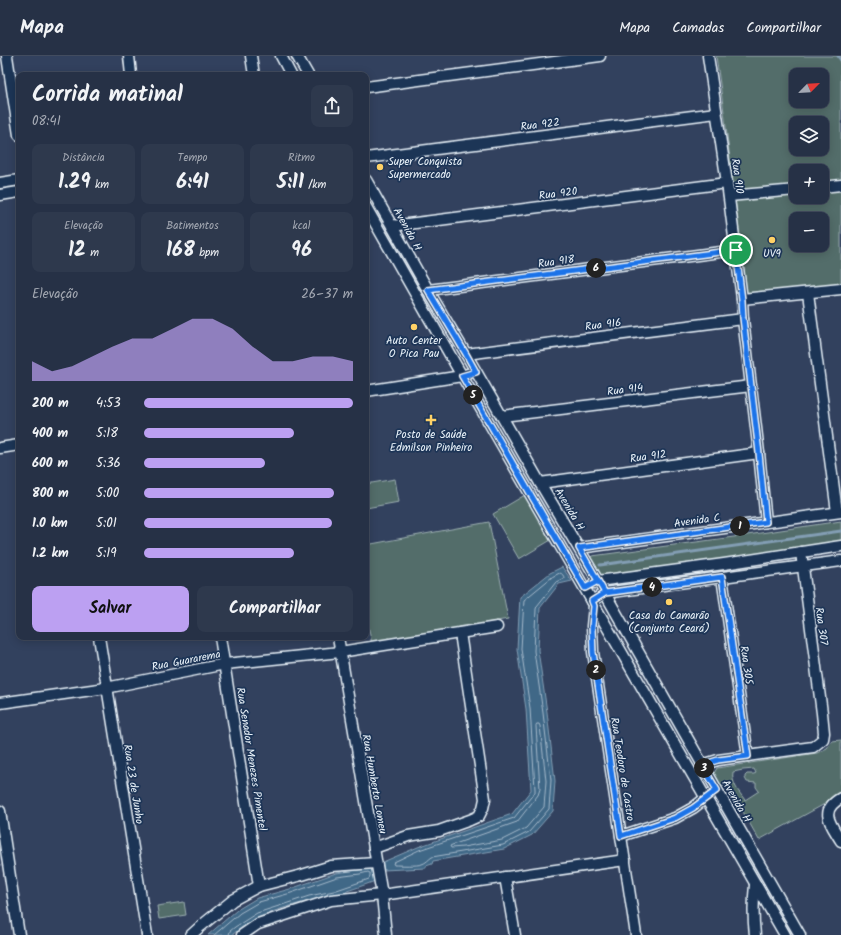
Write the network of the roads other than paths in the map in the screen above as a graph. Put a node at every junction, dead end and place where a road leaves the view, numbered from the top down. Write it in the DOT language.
graph roads {
  1 [pos="7,56"];
  2 [pos="129,56"];
  3 [pos="251,56"];
  4 [pos="281,56"];
  5 [pos="297,56"];
  6 [pos="600,56"];
  7 [pos="708,56"];
  8 [pos="131,72"];
  9 [pos="254,72"];
  10 [pos="289,72"];
  11 [pos="306,72"];
  12 [pos="369,87"];
  13 [pos="716,113"];
  14 [pos="16,114"];
  15 [pos="369,158"];
  16 [pos="16,180"];
  17 [pos="0,183"];
  18 [pos="727,183"];
  19 [pos="369,185"];
  20 [pos="841,185"];
  21 [pos="829,186"];
  22 [pos="789,191"];
  23 [pos="16,192"];
  24 [pos="0,195"];
  25 [pos="729,196"];
  26 [pos="369,213"];
  27 [pos="392,226"];
  28 [pos="736,250"];
  29 [pos="428,290"];
  30 [pos="841,290"];
  31 [pos="808,293"];
  32 [pos="742,300"];
  33 [pos="743,318"];
  34 [pos="466,354"];
  35 [pos="476,372"];
  36 [pos="462,376"];
  37 [pos="751,386"];
  38 [pos="369,391"];
  39 [pos="502,416"];
  40 [pos="16,445"];
  41 [pos="0,448"];
  42 [pos="759,453"];
  43 [pos="540,483"];
  44 [pos="839,512"];
  45 [pos="766,522"];
  46 [pos="841,546"];
  47 [pos="579,548"];
  48 [pos="801,552"];
  49 [pos="841,562"];
  50 [pos="802,567"];
  51 [pos="722,577"];
  52 [pos="598,581"];
  53 [pos="585,588"];
  54 [pos="605,593"];
  55 [pos="593,603"];
  56 [pos="497,627"];
  57 [pos="460,633"];
  58 [pos="99,640"];
  59 [pos="221,640"];
  60 [pos="338,640"];
  61 [pos="340,652"];
  62 [pos="225,664"];
  63 [pos="106,688"];
  64 [pos="0,703"];
  65 [pos="670,707"];
  66 [pos="657,714"];
  67 [pos="748,756"];
  68 [pos="702,765"];
  69 [pos="717,790"];
  70 [pos="706,798"];
  71 [pos="841,798"];
  72 [pos="0,811"];
  73 [pos="621,836"];
  74 [pos="841,841"];
  75 [pos="374,848"];
  76 [pos="625,860"];
  77 [pos="757,860"];
  78 [pos="376,863"];
  79 [pos="745,867"];
  80 [pos="505,877"];
  81 [pos="755,885"];
  82 [pos="259,886"];
  83 [pos="382,895"];
  84 [pos="258,924"];
  85 [pos="19,935"];
  86 [pos="147,935"];
  87 [pos="191,935"];
  88 [pos="242,935"];
  89 [pos="260,935"];
  90 [pos="386,935"];
  91 [pos="515,935"];
  92 [pos="636,935"];
  93 [pos="755,935"];
  94 [pos="784,935"];
  95 [pos="800,935"];
  1 -- 14 [label="street"];
  2 -- 8 [label="street"];
  3 -- 9 [label="street"];
  4 -- 10 [label="street"];
  5 -- 11 [label="street"];
  6 -- 12 [label="street"];
  7 -- 13 [label="street, Rua 910"];
  13 -- 15 [label="street, Rua 922"];
  13 -- 18 [label="street, Rua 910"];
  16 -- 17 [label="street"];
  18 -- 25 [label="street, Rua 910"];
  18 -- 27 [label="street, Rua 920"];
  19 -- 27 [label="street, Avenida H"];
  20 -- 21 [label="street"];
  22 -- 25 [label="street"];
  23 -- 24 [label="street"];
  25 -- 28 [label="street, Rua 910"];
  26 -- 36 [label="street"];
  27 -- 29 [label="street, Avenida H"];
  28 -- 29 [label="street, Rua 918"];
  28 -- 32 [label="street, Rua 910"];
  29 -- 34 [label="street, Avenida H"];
  30 -- 31 [label="street"];
  31 -- 32 [label="street"];
  31 -- 44 [label="street"];
  32 -- 33 [label="street, Rua 910"];
  33 -- 34 [label="street, Rua 916"];
  33 -- 37 [label="street, Rua 910"];
  34 -- 35 [label="street, Avenida H"];
  35 -- 36 [label="street"];
  35 -- 39 [label="street, Avenida H"];
  36 -- 38 [label="street"];
  36 -- 53 [label="street"];
  37 -- 39 [label="street, Rua 914"];
  37 -- 42 [label="street, Rua 910"];
  39 -- 43 [label="street, Avenida H"];
  40 -- 41 [label="street"];
  42 -- 43 [label="street, Rua 912"];
  42 -- 45 [label="street, Rua 910"];
  43 -- 47 [label="street, Avenida H"];
  44 -- 45 [label="street, Avenida C"];
  45 -- 47 [label="street, Avenida C"];
  46 -- 48 [label="street"];
  47 -- 52 [label="street, Avenida H"];
  48 -- 50 [label="street, Rua 307"];
  48 -- 52 [label="street"];
  49 -- 50 [label="street"];
  50 -- 51 [label="street"];
  50 -- 67 [label="street, Rua 307"];
  51 -- 54 [label="street"];
  51 -- 67 [label="street, Rua 305"];
  52 -- 53 [label="street"];
  52 -- 54 [label="street, Avenida H"];
  53 -- 55 [label="street"];
  54 -- 55 [label="street"];
  54 -- 65 [label="street, Avenida H"];
  55 -- 66 [label="street"];
  55 -- 73 [label="street, Rua Teodoro de Castro"];
  56 -- 57 [label="street, Rua Guararema"];
  57 -- 61 [label="street, Rua Guararema"];
  57 -- 75 [label="street"];
  58 -- 63 [label="street, Rua 23 de Junho"];
  59 -- 62 [label="street, Rua Senador Menezes Pimentel"];
  60 -- 61 [label="street, Rua Humberto Lomeu"];
  61 -- 62 [label="street, Rua Guararema"];
  61 -- 75 [label="street, Rua Humberto Lomeu"];
  62 -- 63 [label="street, Rua Guararema"];
  62 -- 82 [label="street, Rua Senador Menezes Pimentel"];
  63 -- 64 [label="street, Rua Guararema"];
  63 -- 86 [label="street, Rua 23 de Junho"];
  65 -- 66 [label="street"];
  65 -- 68 [label="street, Avenida H"];
  66 -- 70 [label="street"];
  67 -- 68 [label="street"];
  68 -- 69 [label="street, Avenida H"];
  69 -- 70 [label="street"];
  69 -- 77 [label="street, Avenida H"];
  70 -- 73 [label="street"];
  70 -- 79 [label="street"];
  71 -- 74 [label="street"];
  72 -- 85 [label="street"];
  73 -- 76 [label="street, Rua Teodoro de Castro"];
  75 -- 78 [label="street, Rua Humberto Lomeu"];
  76 -- 80 [label="street"];
  76 -- 92 [label="street, Rua Teodoro de Castro"];
  77 -- 79 [label="street"];
  77 -- 95 [label="street, Avenida H"];
  78 -- 82 [label="street"];
  78 -- 83 [label="street, Rua Humberto Lomeu"];
  79 -- 81 [label="street"];
  80 -- 83 [label="street"];
  80 -- 91 [label="street"];
  81 -- 93 [label="street"];
  81 -- 94 [label="street"];
  82 -- 87 [label="street"];
  83 -- 84 [label="street"];
  83 -- 90 [label="street, Rua Humberto Lomeu"];
  84 -- 88 [label="street"];
  84 -- 89 [label="street"];
}
